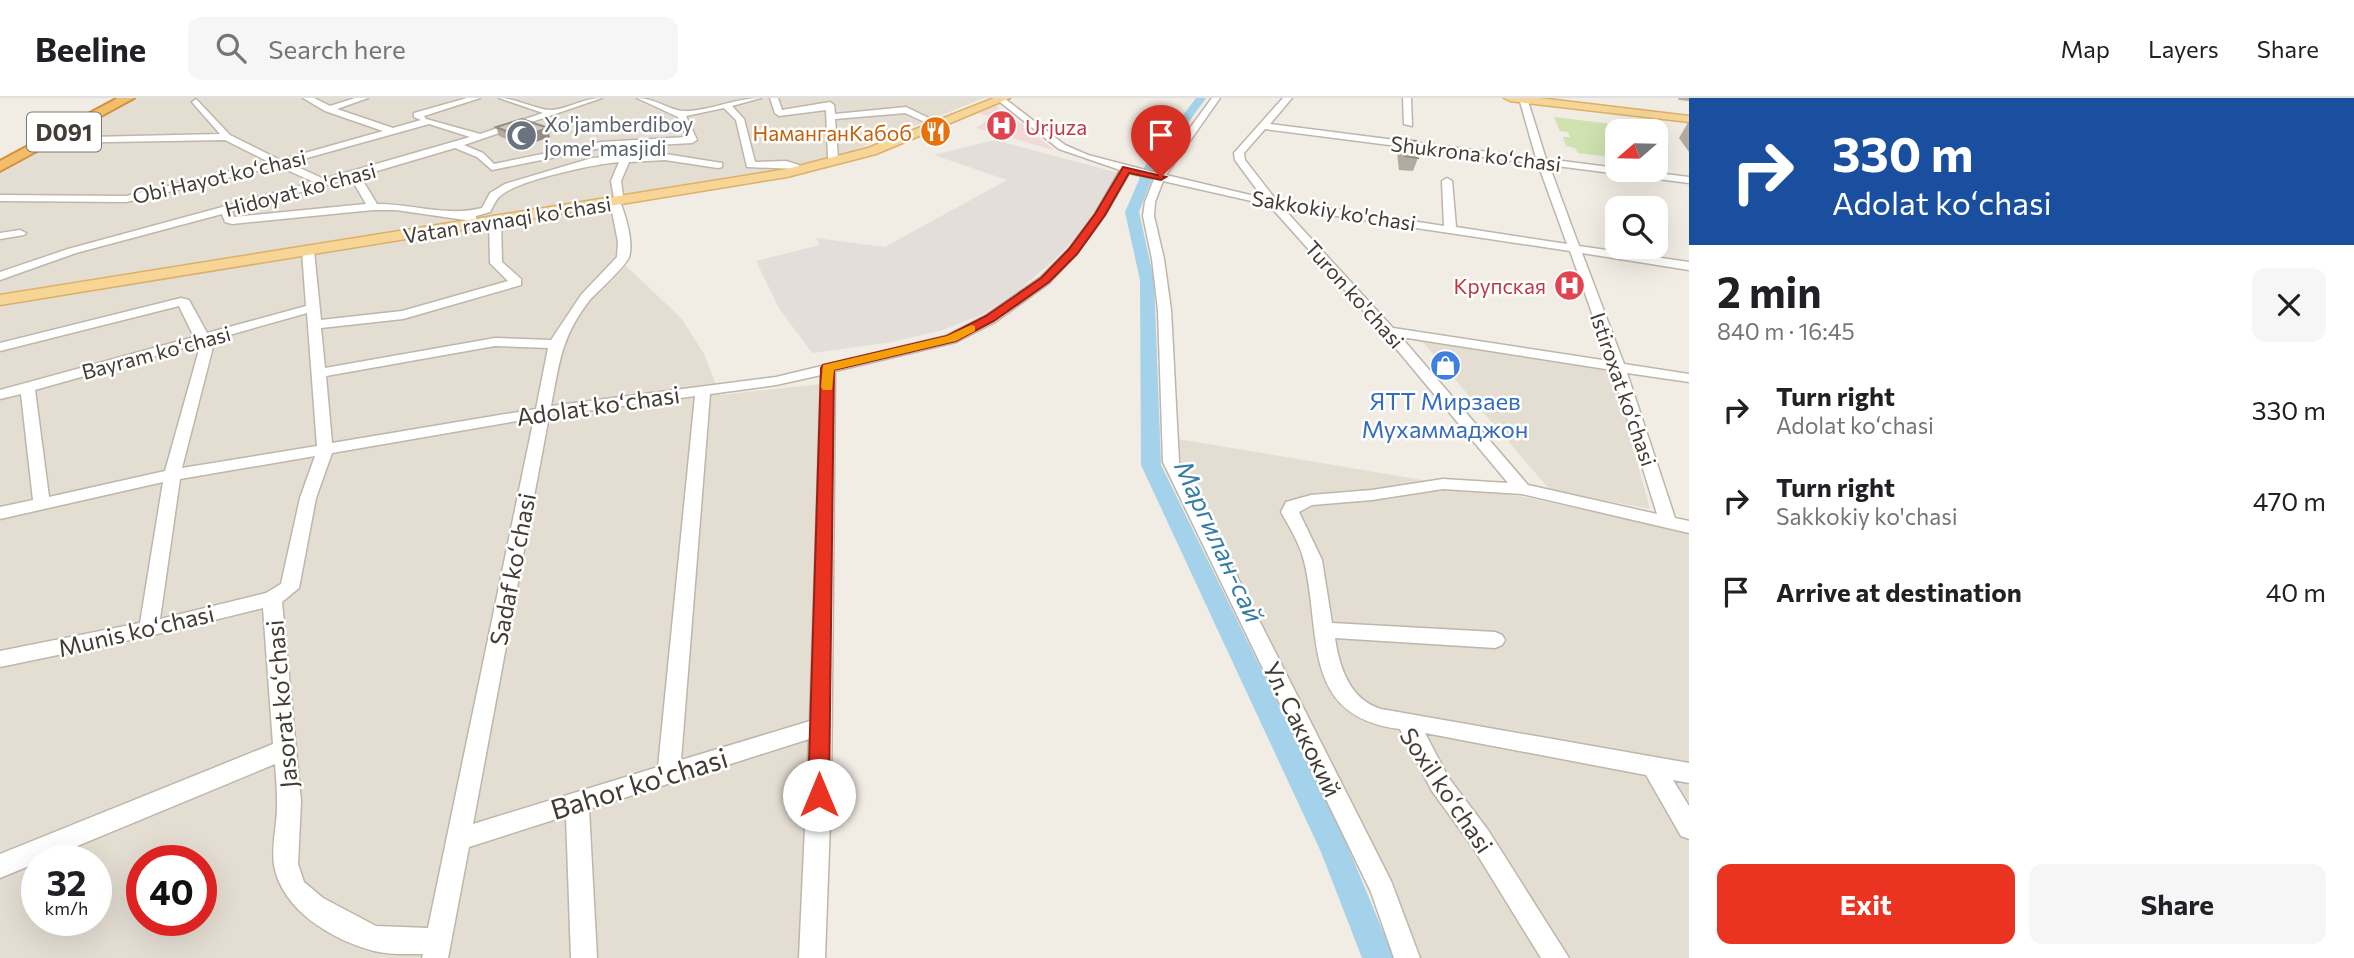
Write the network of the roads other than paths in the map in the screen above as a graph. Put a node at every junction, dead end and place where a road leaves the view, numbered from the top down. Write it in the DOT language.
graph roads {
  1 [pos="117,98"];
  2 [pos="128,98"];
  3 [pos="307,98"];
  4 [pos="364,98"];
  5 [pos="476,98"];
  6 [pos="503,98"];
  7 [pos="553,98"];
  8 [pos="598,98"];
  9 [pos="641,98"];
  10 [pos="757,98"];
  11 [pos="774,98"];
  12 [pos="999,98"];
  13 [pos="1216,98"];
  14 [pos="1288,98"];
  15 [pos="1407,98"];
  16 [pos="1519,99"];
  17 [pos="196,102"];
  18 [pos="576,105"];
  19 [pos="727,106"];
  20 [pos="830,108"];
  21 [pos="328,109"];
  22 [pos="552,113"];
  23 [pos="683,114"];
  24 [pos="1689,119"];
  25 [pos="429,121"];
  26 [pos="932,122"];
  27 [pos="1409,124"];
  28 [pos="1264,126"];
  29 [pos="393,131"];
  30 [pos="227,137"];
  31 [pos="480,137"];
  32 [pos="50,140"];
  33 [pos="456,145"];
  34 [pos="833,158"];
  35 [pos="625,159"];
  36 [pos="1542,161"];
  37 [pos="0,162"];
  38 [pos="283,162"];
  39 [pos="718,165"];
  40 [pos="0,167"];
  41 [pos="795,167"];
  42 [pos="1126,169"];
  43 [pos="355,174"];
  44 [pos="1161,177"];
  45 [pos="1689,180"];
  46 [pos="1447,181"];
  47 [pos="324,183"];
  48 [pos="0,198"];
  49 [pos="617,199"];
  50 [pos="592,203"];
  51 [pos="1273,203"];
  52 [pos="373,207"];
  53 [pos="226,210"];
  54 [pos="469,217"];
  55 [pos="495,220"];
  56 [pos="1450,229"];
  57 [pos="20,233"];
  58 [pos="0,236"];
  59 [pos="1575,248"];
  60 [pos="308,251"];
  61 [pos="1689,266"];
  62 [pos="0,276"];
  63 [pos="0,295"];
  64 [pos="0,300"];
  65 [pos="312,308"];
  66 [pos="314,325"];
  67 [pos="1389,331"];
  68 [pos="209,338"];
  69 [pos="556,344"];
  70 [pos="0,347"];
  71 [pos="1618,366"];
  72 [pos="828,368"];
  73 [pos="319,373"];
  74 [pos="1689,378"];
  75 [pos="28,388"];
  76 [pos="704,390"];
  77 [pos="0,395"];
  78 [pos="543,412"];
  79 [pos="325,450"];
  80 [pos="172,475"];
  81 [pos="1522,489"];
  82 [pos="43,505"];
  83 [pos="0,513"];
  84 [pos="1668,522"];
  85 [pos="1689,527"];
  86 [pos="272,599"];
  87 [pos="149,629"];
  88 [pos="1323,630"];
  89 [pos="1495,640"];
  90 [pos="0,659"];
  91 [pos="1407,722"];
  92 [pos="819,727"];
  93 [pos="286,749"];
  94 [pos="1652,765"];
  95 [pos="1689,772"];
  96 [pos="669,773"];
  97 [pos="578,802"];
  98 [pos="1689,828"];
  99 [pos="460,839"];
  100 [pos="0,866"];
  101 [pos="436,950"];
  102 [pos="584,958"];
  103 [pos="812,958"];
  104 [pos="1406,958"];
  105 [pos="1556,958"];
  1 -- 37 [label="highway, D091"];
  2 -- 32 [label="highway, D091"];
  3 -- 21 [label="street"];
  4 -- 21 [label="street"];
  5 -- 25 [label="street"];
  6 -- 22 [label="street"];
  7 -- 18 [label="street"];
  8 -- 18 [label="street, Hidoyat ko'chasi"];
  9 -- 23 [label="street"];
  10 -- 19 [label="street"];
  11 -- 20 [label="street"];
  12 -- 26 [label="main road, Vatan ravnaqi ko'chasi"];
  12 -- 42 [label="street, Sakkokiy ko'chasi"];
  12 -- 49 [label="main road, Vatan ravnaqi ko'chasi"];
  13 -- 44 [label="street, Ул. Саккокий"];
  14 -- 28 [label="street, Turon ko'chasi"];
  15 -- 27 [label="street"];
  16 -- 24 [label="main road"];
  16 -- 36 [label="street, Istiroxat koʻchasi"];
  17 -- 30 [label="street"];
  18 -- 22 [label="street, Hidoyat ko'chasi"];
  19 -- 23 [label="street"];
  19 -- 41 [label="street"];
  20 -- 26 [label="street"];
  20 -- 34 [label="street"];
  21 -- 29 [label="street"];
  22 -- 31 [label="street, Hidoyat ko'chasi"];
  23 -- 33 [label="street"];
  25 -- 29 [label="street, Obi Hayot koʻchasi"];
  25 -- 31 [label="street"];
  26 -- 34 [label="main road, Vatan ravnaqi ko'chasi"];
  28 -- 36 [label="street, Shukrona koʻchasi"];
  28 -- 51 [label="street, Turon ko'chasi"];
  29 -- 38 [label="street, Obi Hayot koʻchasi"];
  30 -- 32 [label="street"];
  30 -- 38 [label="street"];
  31 -- 33 [label="street, Hidoyat ko'chasi"];
  32 -- 40 [label="highway, D091"];
  33 -- 43 [label="street, Hidoyat ko'chasi"];
  34 -- 41 [label="main road, Vatan ravnaqi ko'chasi"];
  35 -- 39 [label="street"];
  35 -- 49 [label="street, Sadaf koʻchasi"];
  35 -- 54 [label="street"];
  36 -- 45 [label="street, Shukrona koʻchasi"];
  36 -- 59 [label="street, Istiroxat koʻchasi"];
  38 -- 47 [label="street"];
  38 -- 48 [label="street, Obi Hayot koʻchasi"];
  41 -- 49 [label="main road, Vatan ravnaqi ko'chasi"];
  42 -- 44 [label="street, Sakkokiy ko'chasi"];
  42 -- 72 [label="street, Adolat koʻchasi"];
  43 -- 47 [label="street, Hidoyat ko'chasi"];
  43 -- 52 [label="street"];
  44 -- 51 [label="street, Sakkokiy ko'chasi"];
  44 -- 104 [label="street, Ул. Саккокий"];
  46 -- 56 [label="street"];
  47 -- 53 [label="street, Hidoyat ko'chasi"];
  49 -- 50 [label="main road, Vatan ravnaqi ko'chasi"];
  49 -- 69 [label="street, Sadaf koʻchasi"];
  50 -- 54 [label="main road, Vatan ravnaqi ko'chasi"];
  50 -- 55 [label="main road, Vatan ravnaqi ko'chasi"];
  51 -- 56 [label="street, Sakkokiy ko'chasi"];
  51 -- 67 [label="street, Turon ko'chasi"];
  52 -- 53 [label="street"];
  52 -- 54 [label="street"];
  53 -- 62 [label="street, Hidoyat ko'chasi"];
  54 -- 63 [label="main road, Vatan ravnaqi ko'chasi"];
  55 -- 60 [label="main road, Vatan ravnaqi ko'chasi"];
  55 -- 66 [label="street"];
  56 -- 59 [label="street, Sakkokiy ko'chasi"];
  57 -- 58 [label="street"];
  59 -- 61 [label="street, Sakkokiy ko'chasi"];
  59 -- 71 [label="street, Istiroxat koʻchasi"];
  60 -- 64 [label="main road, Vatan ravnaqi ko'chasi"];
  60 -- 65 [label="street, Jasorat koʻchasi"];
  65 -- 66 [label="street, Jasorat koʻchasi"];
  65 -- 68 [label="street, Bayram koʻchasi"];
  66 -- 73 [label="street, Jasorat koʻchasi"];
  67 -- 71 [label="street"];
  67 -- 81 [label="street, Turon ko'chasi"];
  68 -- 70 [label="street"];
  68 -- 75 [label="street, Bayram koʻchasi"];
  68 -- 80 [label="street"];
  69 -- 73 [label="street"];
  69 -- 78 [label="street, Sadaf koʻchasi"];
  71 -- 74 [label="street"];
  71 -- 84 [label="street, Istiroxat koʻchasi"];
  72 -- 76 [label="street, Adolat koʻchasi"];
  72 -- 92 [label="street"];
  73 -- 79 [label="street, Jasorat koʻchasi"];
  75 -- 77 [label="street, Bayram koʻchasi"];
  75 -- 82 [label="street"];
  76 -- 78 [label="street, Adolat koʻchasi"];
  76 -- 96 [label="street"];
  78 -- 79 [label="street, Adolat koʻchasi"];
  78 -- 99 [label="street, Sadaf koʻchasi"];
  79 -- 80 [label="street, Adolat koʻchasi"];
  79 -- 86 [label="street, Jasorat koʻchasi"];
  80 -- 82 [label="street, Adolat koʻchasi"];
  80 -- 87 [label="street"];
  81 -- 84 [label="street"];
  81 -- 88 [label="street, Soxil koʻchasi"];
  82 -- 83 [label="street, Adolat koʻchasi"];
  84 -- 85 [label="street"];
  86 -- 87 [label="street, Munis koʻchasi"];
  86 -- 93 [label="street, Jasorat koʻchasi"];
  87 -- 90 [label="street, Munis koʻchasi"];
  88 -- 89 [label="street"];
  88 -- 91 [label="street, Soxil koʻchasi"];
  91 -- 94 [label="street"];
  91 -- 105 [label="street, Soxil koʻchasi"];
  92 -- 96 [label="street, Bahor ko'chasi"];
  92 -- 103 [label="street"];
  93 -- 100 [label="street"];
  93 -- 101 [label="street, Jasorat koʻchasi"];
  94 -- 95 [label="street"];
  94 -- 98 [label="street"];
  96 -- 97 [label="street, Bahor ko'chasi"];
  97 -- 99 [label="street, Bahor ko'chasi"];
  97 -- 102 [label="street"];
  99 -- 101 [label="street, Sadaf koʻchasi"];
}
